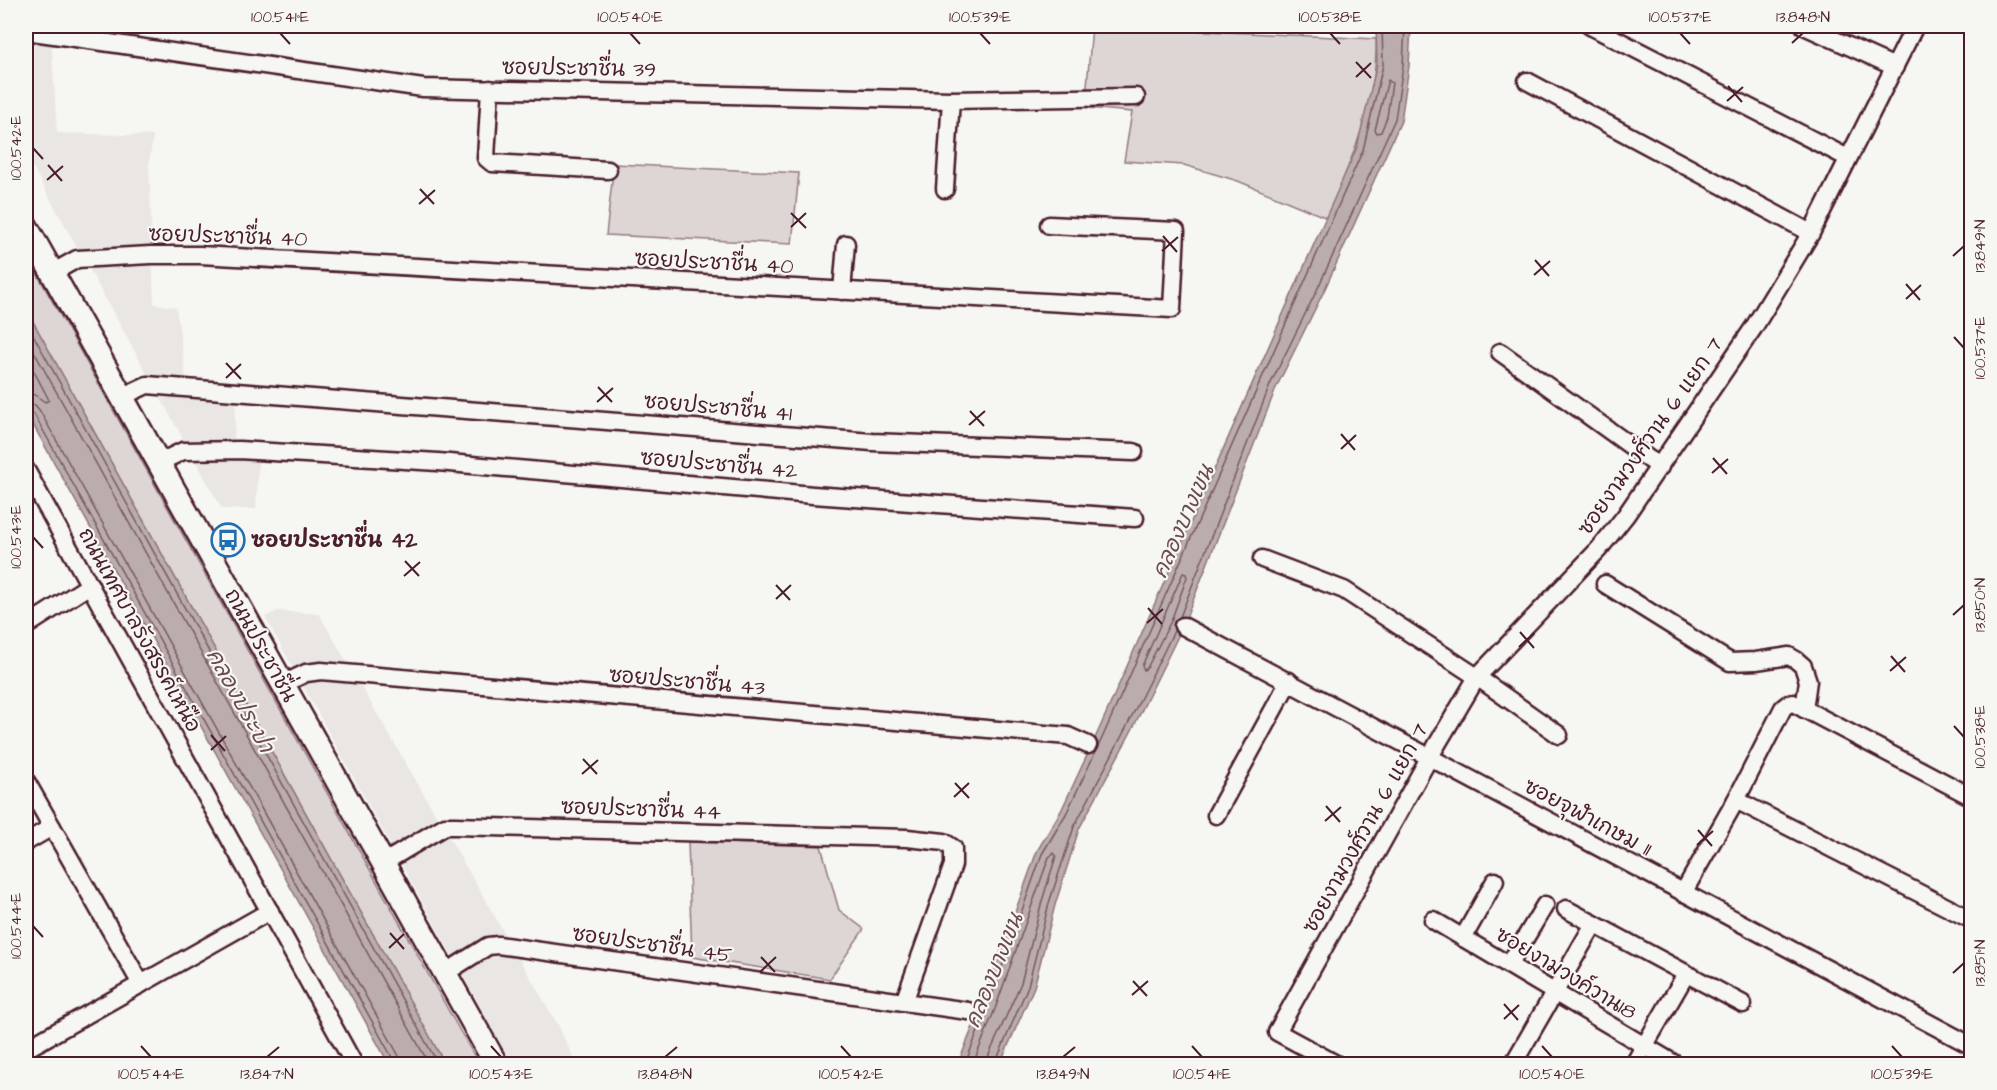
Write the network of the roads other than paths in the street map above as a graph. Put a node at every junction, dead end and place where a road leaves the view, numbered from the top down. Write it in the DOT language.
graph roads {
  1 [pos="1590,26"];
  2 [pos="1804,26"];
  3 [pos="1915,26"];
  4 [pos="26,31"];
  5 [pos="1894,67"];
  6 [pos="1527,81"];
  7 [pos="490,89"];
  8 [pos="1136,96"];
  9 [pos="951,100"];
  10 [pos="1848,158"];
  11 [pos="608,170"];
  12 [pos="945,189"];
  13 [pos="1049,225"];
  14 [pos="26,226"];
  15 [pos="1811,233"];
  16 [pos="846,244"];
  17 [pos="52,273"];
  18 [pos="842,291"];
  19 [pos="1500,352"];
  20 [pos="121,397"];
  21 [pos="1134,452"];
  22 [pos="158,464"];
  23 [pos="1660,466"];
  24 [pos="26,470"];
  25 [pos="1135,518"];
  26 [pos="1262,559"];
  27 [pos="1605,584"];
  28 [pos="90,585"];
  29 [pos="26,626"];
  30 [pos="1183,626"];
  31 [pos="1477,677"];
  32 [pos="1289,681"];
  33 [pos="283,684"];
  34 [pos="1804,709"];
  35 [pos="1559,735"];
  36 [pos="1088,745"];
  37 [pos="1429,758"];
  38 [pos="26,781"];
  39 [pos="1971,797"];
  40 [pos="1736,800"];
  41 [pos="1216,815"];
  42 [pos="52,827"];
  43 [pos="26,842"];
  44 [pos="383,863"];
  45 [pos="1495,881"];
  46 [pos="1683,894"];
  47 [pos="1545,905"];
  48 [pos="1566,909"];
  49 [pos="270,911"];
  50 [pos="1433,920"];
  51 [pos="1971,920"];
  52 [pos="1594,924"];
  53 [pos="1463,938"];
  54 [pos="1509,965"];
  55 [pos="445,973"];
  56 [pos="1686,974"];
  57 [pos="141,984"];
  58 [pos="1554,992"];
  59 [pos="904,1002"];
  60 [pos="1743,1004"];
  61 [pos="968,1011"];
  62 [pos="1644,1046"];
  63 [pos="1971,1046"];
  64 [pos="26,1049"];
  65 [pos="354,1065"];
  66 [pos="496,1065"];
  67 [pos="1336,1065"];
  68 [pos="1513,1065"];
  69 [pos="1634,1065"];
  70 [pos="1675,1065"];
  1 -- 10 [label="street"];
  2 -- 5 [label="street"];
  3 -- 5 [label="street, ซอยงามวงศ์วาน 6 แยก 7"];
  4 -- 7 [label="street, ซอยประชาชื่น 39"];
  5 -- 10 [label="street, ซอยงามวงศ์วาน 6 แยก 7"];
  6 -- 15 [label="street"];
  7 -- 9 [label="street, ซอยประชาชื่น 39"];
  7 -- 11 [label="street"];
  8 -- 9 [label="street, ซอยประชาชื่น 39"];
  9 -- 12 [label="street"];
  10 -- 15 [label="street, ซอยงามวงศ์วาน 6 แยก 7"];
  13 -- 18 [label="street, ซอยประชาชื่น 40"];
  14 -- 17 [label="main road, ถนนประชาชื่น"];
  15 -- 23 [label="street, ซอยงามวงศ์วาน 6 แยก 7"];
  16 -- 18 [label="street"];
  17 -- 18 [label="street, ซอยประชาชื่น 40"];
  17 -- 20 [label="main road, ถนนประชาชื่น"];
  19 -- 23 [label="street"];
  20 -- 21 [label="street, ซอยประชาชื่น 41"];
  20 -- 22 [label="main road, ถนนประชาชื่น"];
  22 -- 25 [label="street, ซอยประชาชื่น 42"];
  22 -- 33 [label="main road, ถนนประชาชื่น"];
  23 -- 31 [label="street, ซอยงามวงศ์วาน 6 แยก 7"];
  24 -- 28 [label="street, ถนนเทศบาลรังสรรค์เหนือ"];
  26 -- 31 [label="street"];
  27 -- 34 [label="street"];
  28 -- 29 [label="street"];
  28 -- 49 [label="street, ถนนเทศบาลรังสรรค์เหนือ"];
  30 -- 32 [label="street, ซอยจุฬาเกษม 11"];
  31 -- 35 [label="street"];
  31 -- 37 [label="street, ซอยงามวงศ์วาน 6 แยก 7"];
  32 -- 37 [label="street, ซอยจุฬาเกษม 11"];
  32 -- 41 [label="street"];
  33 -- 36 [label="street, ซอยประชาชื่น 43"];
  33 -- 44 [label="main road, ถนนประชาชื่น"];
  34 -- 39 [label="street"];
  34 -- 40 [label="street"];
  37 -- 46 [label="street, ซอยจุฬาเกษม 11"];
  37 -- 67 [label="street, ซอยงามวงศ์วาน 6 แยก 7"];
  38 -- 42 [label="street"];
  40 -- 46 [label="street"];
  40 -- 51 [label="street"];
  42 -- 43 [label="street"];
  42 -- 57 [label="street"];
  44 -- 55 [label="main road, ถนนประชาชื่น"];
  44 -- 59 [label="street, ซอยประชาชื่น 44"];
  45 -- 53 [label="street"];
  46 -- 63 [label="street, ซอยจุฬาเกษม 11"];
  47 -- 54 [label="street"];
  48 -- 52 [label="street"];
  49 -- 57 [label="street"];
  49 -- 65 [label="street, ถนนเทศบาลรังสรรค์เหนือ"];
  50 -- 53 [label="street, ซอยงามวงค์วาน18"];
  52 -- 56 [label="street"];
  52 -- 58 [label="street"];
  53 -- 54 [label="street, ซอยงามวงค์วาน18"];
  54 -- 58 [label="street, ซอยงามวงค์วาน18"];
  55 -- 59 [label="street, ซอยประชาชื่น 45"];
  55 -- 66 [label="main road, ถนนประชาชื่น"];
  56 -- 60 [label="street"];
  56 -- 62 [label="street"];
  57 -- 64 [label="street"];
  58 -- 62 [label="street, ซอยงามวงค์วาน18"];
  58 -- 68 [label="street"];
  59 -- 61 [label="street, ซอยประชาชื่น 45"];
  62 -- 69 [label="street"];
  62 -- 70 [label="street, ซอยงามวงค์วาน18"];
}
